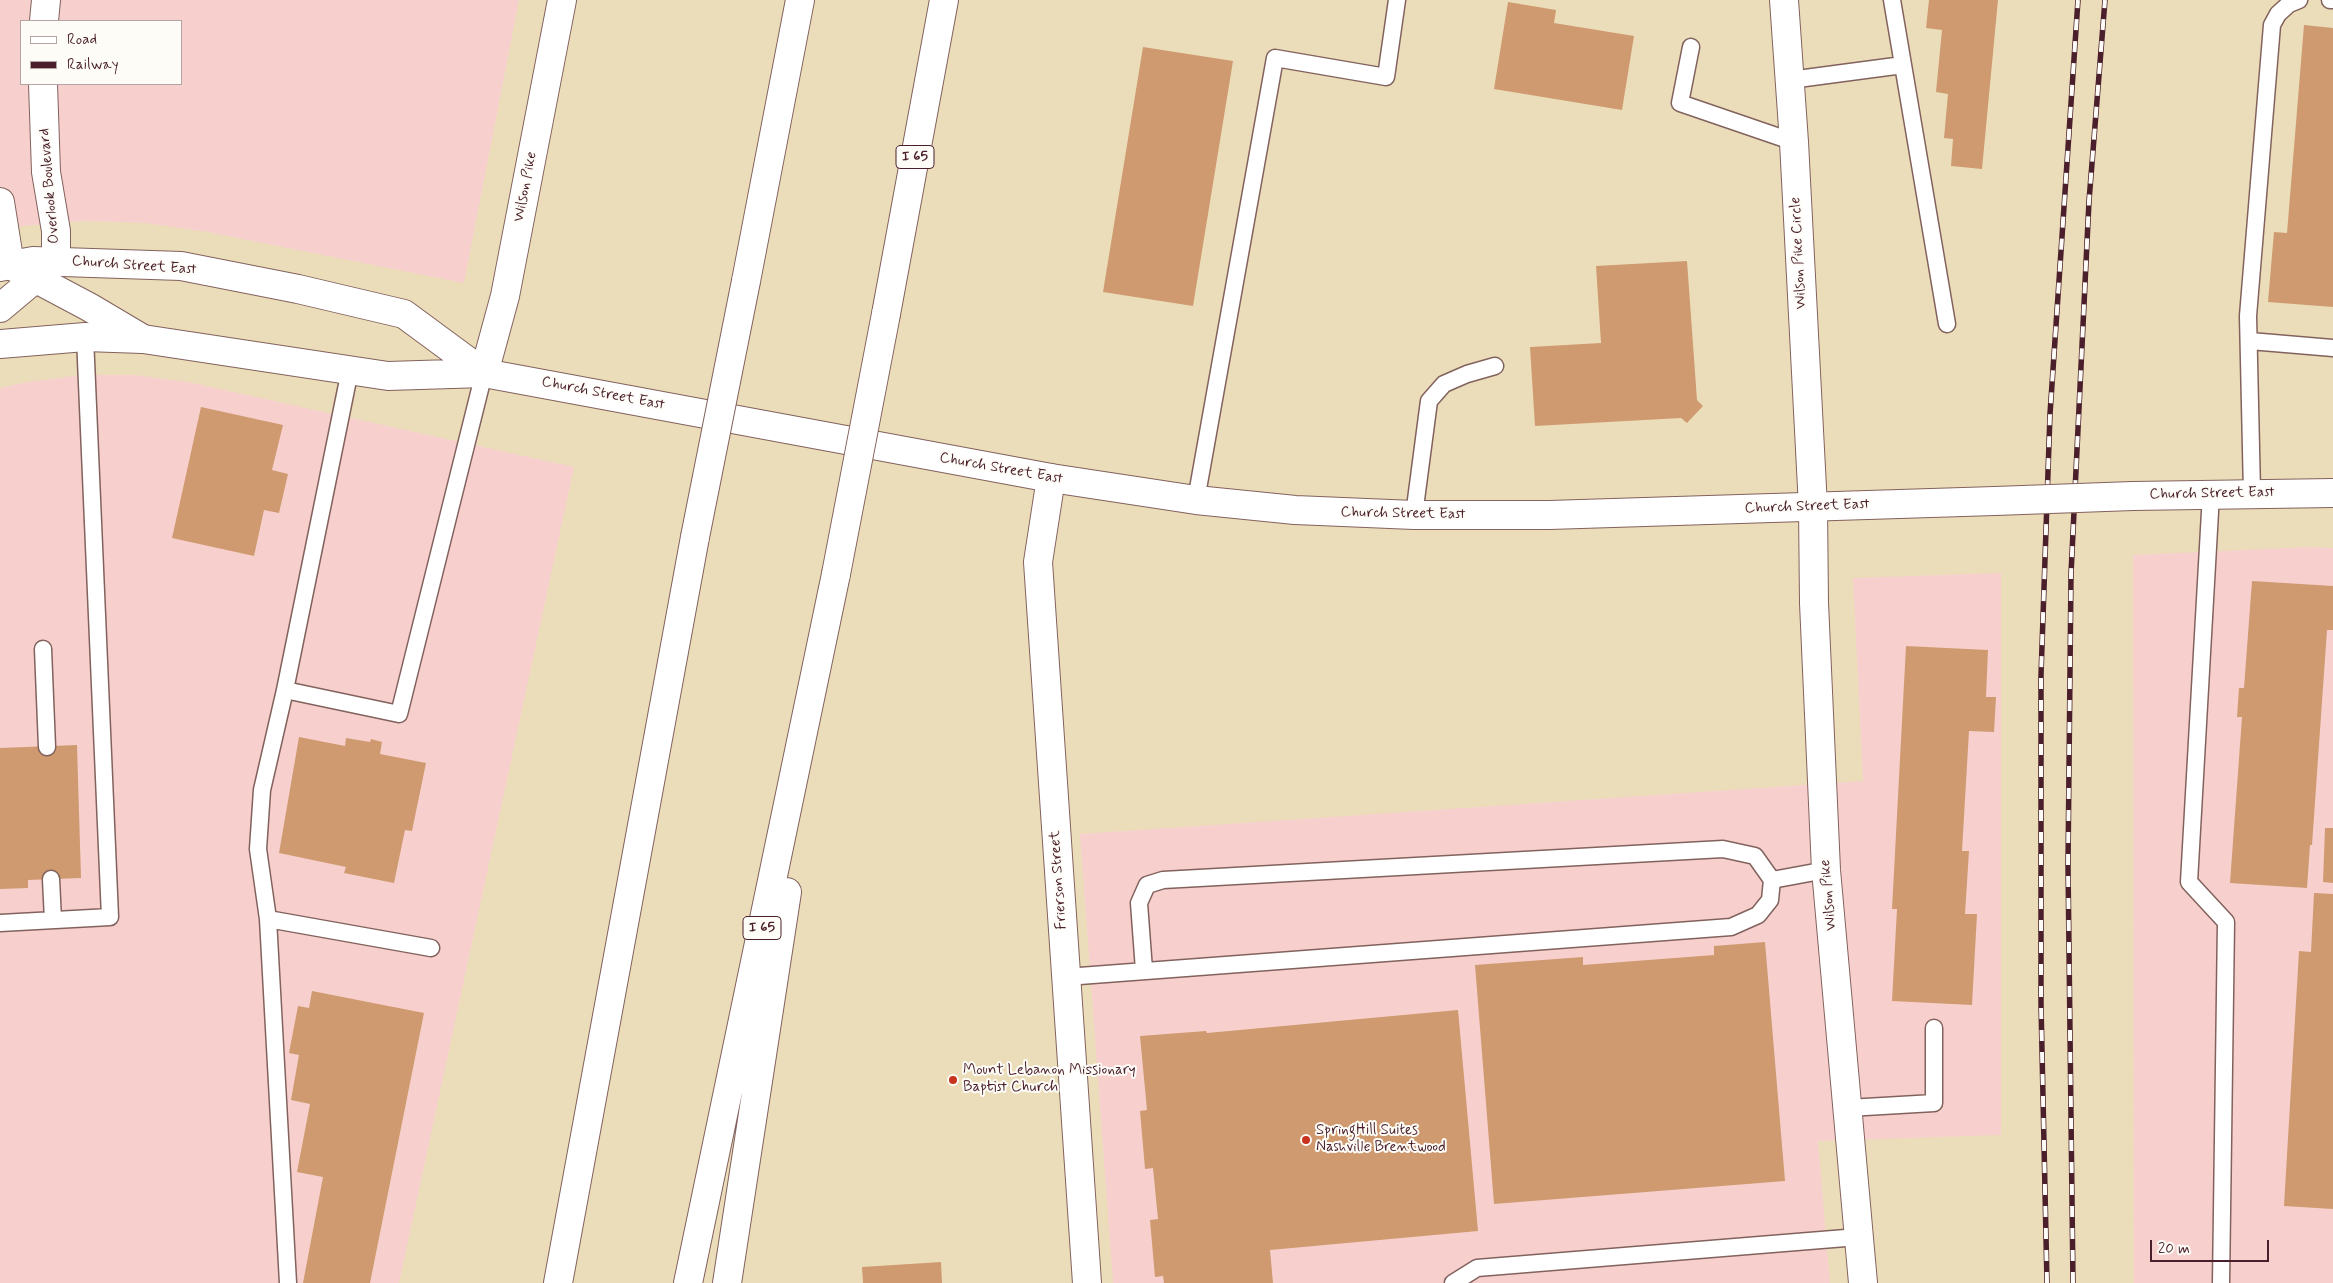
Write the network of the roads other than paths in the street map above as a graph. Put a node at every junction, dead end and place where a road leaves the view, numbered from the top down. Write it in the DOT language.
graph roads {
  1 [pos="46,0"];
  2 [pos="562,0"];
  3 [pos="800,0"];
  4 [pos="944,0"];
  5 [pos="1397,0"];
  6 [pos="1784,0"];
  7 [pos="1892,0"];
  8 [pos="2299,0"];
  9 [pos="44,20"];
  10 [pos="1690,47"];
  11 [pos="1903,64"];
  12 [pos="1790,80"];
  13 [pos="43,85"];
  14 [pos="1794,142"];
  15 [pos="0,202"];
  16 [pos="5,266"];
  17 [pos="46,270"];
  18 [pos="0,308"];
  19 [pos="1947,324"];
  20 [pos="85,337"];
  21 [pos="143,339"];
  22 [pos="2250,341"];
  23 [pos="0,344"];
  24 [pos="2333,348"];
  25 [pos="1495,366"];
  26 [pos="350,370"];
  27 [pos="484,373"];
  28 [pos="1051,478"];
  29 [pos="2252,492"];
  30 [pos="2333,493"];
  31 [pos="2212,494"];
  32 [pos="1196,500"];
  33 [pos="1813,507"];
  34 [pos="1414,516"];
  35 [pos="836,574"];
  36 [pos="43,649"];
  37 [pos="285,690"];
  38 [pos="47,746"];
  39 [pos="1826,870"];
  40 [pos="51,879"];
  41 [pos="1772,880"];
  42 [pos="268,919"];
  43 [pos="52,920"];
  44 [pos="0,923"];
  45 [pos="431,948"];
  46 [pos="1144,970"];
  47 [pos="1066,977"];
  48 [pos="1934,1028"];
  49 [pos="1848,1108"];
  50 [pos="1858,1236"];
  51 [pos="288,1283"];
  52 [pos="558,1283"];
  53 [pos="688,1283"];
  54 [pos="727,1283"];
  55 [pos="1086,1283"];
  56 [pos="1453,1283"];
  57 [pos="1864,1283"];
  58 [pos="2221,1283"];
  1 -- 9 [label="main road"];
  2 -- 27 [label="main road, Wilson Pike"];
  3 -- 52 [label="main road, bridge"];
  4 -- 35 [label="main road, I 65, bridge"];
  5 -- 32 [label="lane"];
  6 -- 12 [label="main road, Wilson Pike Circle"];
  7 -- 11 [label="lane"];
  8 -- 22 [label="lane"];
  10 -- 14 [label="lane"];
  11 -- 12 [label="lane"];
  11 -- 19 [label="lane"];
  12 -- 14 [label="main road, Wilson Pike Circle"];
  13 -- 17 [label="main road, Overlook Boulevard"];
  14 -- 33 [label="main road, Wilson Pike Circle"];
  15 -- 16 [label="main road"];
  16 -- 17 [label="main road, Church Street East"];
  17 -- 18 [label="main road"];
  17 -- 21 [label="main road"];
  17 -- 27 [label="main road, Church Street East"];
  20 -- 21 [label="main road, Church Street East"];
  20 -- 23 [label="main road, Church Street East"];
  20 -- 43 [label="lane"];
  21 -- 26 [label="main road, Church Street East"];
  22 -- 24 [label="lane"];
  22 -- 29 [label="lane"];
  25 -- 34 [label="lane"];
  26 -- 27 [label="main road, Church Street East"];
  26 -- 37 [label="lane"];
  27 -- 28 [label="main road, Church Street East"];
  27 -- 37 [label="lane"];
  28 -- 32 [label="main road, Church Street East"];
  28 -- 47 [label="main road, Frierson Street"];
  29 -- 30 [label="main road, Church Street East"];
  29 -- 31 [label="main road, Church Street East"];
  31 -- 33 [label="main road, Church Street East, bridge"];
  31 -- 58 [label="lane"];
  32 -- 34 [label="main road, Church Street East"];
  33 -- 34 [label="main road, Church Street East"];
  33 -- 39 [label="main road, Wilson Pike"];
  35 -- 53 [label="main road, I 65"];
  35 -- 54 [label="main road"];
  36 -- 38 [label="lane"];
  37 -- 42 [label="lane"];
  39 -- 41 [label="lane"];
  39 -- 49 [label="main road, Wilson Pike"];
  40 -- 43 [label="lane"];
  41 -- 46 [label="lane"];
  41 -- 46 [label="lane"];
  42 -- 45 [label="lane"];
  42 -- 51 [label="lane"];
  43 -- 44 [label="lane"];
  46 -- 47 [label="lane"];
  47 -- 55 [label="main road, Frierson Street"];
  48 -- 49 [label="lane"];
  49 -- 50 [label="main road, Wilson Pike"];
  50 -- 56 [label="lane"];
  50 -- 57 [label="main road, Wilson Pike"];
}
